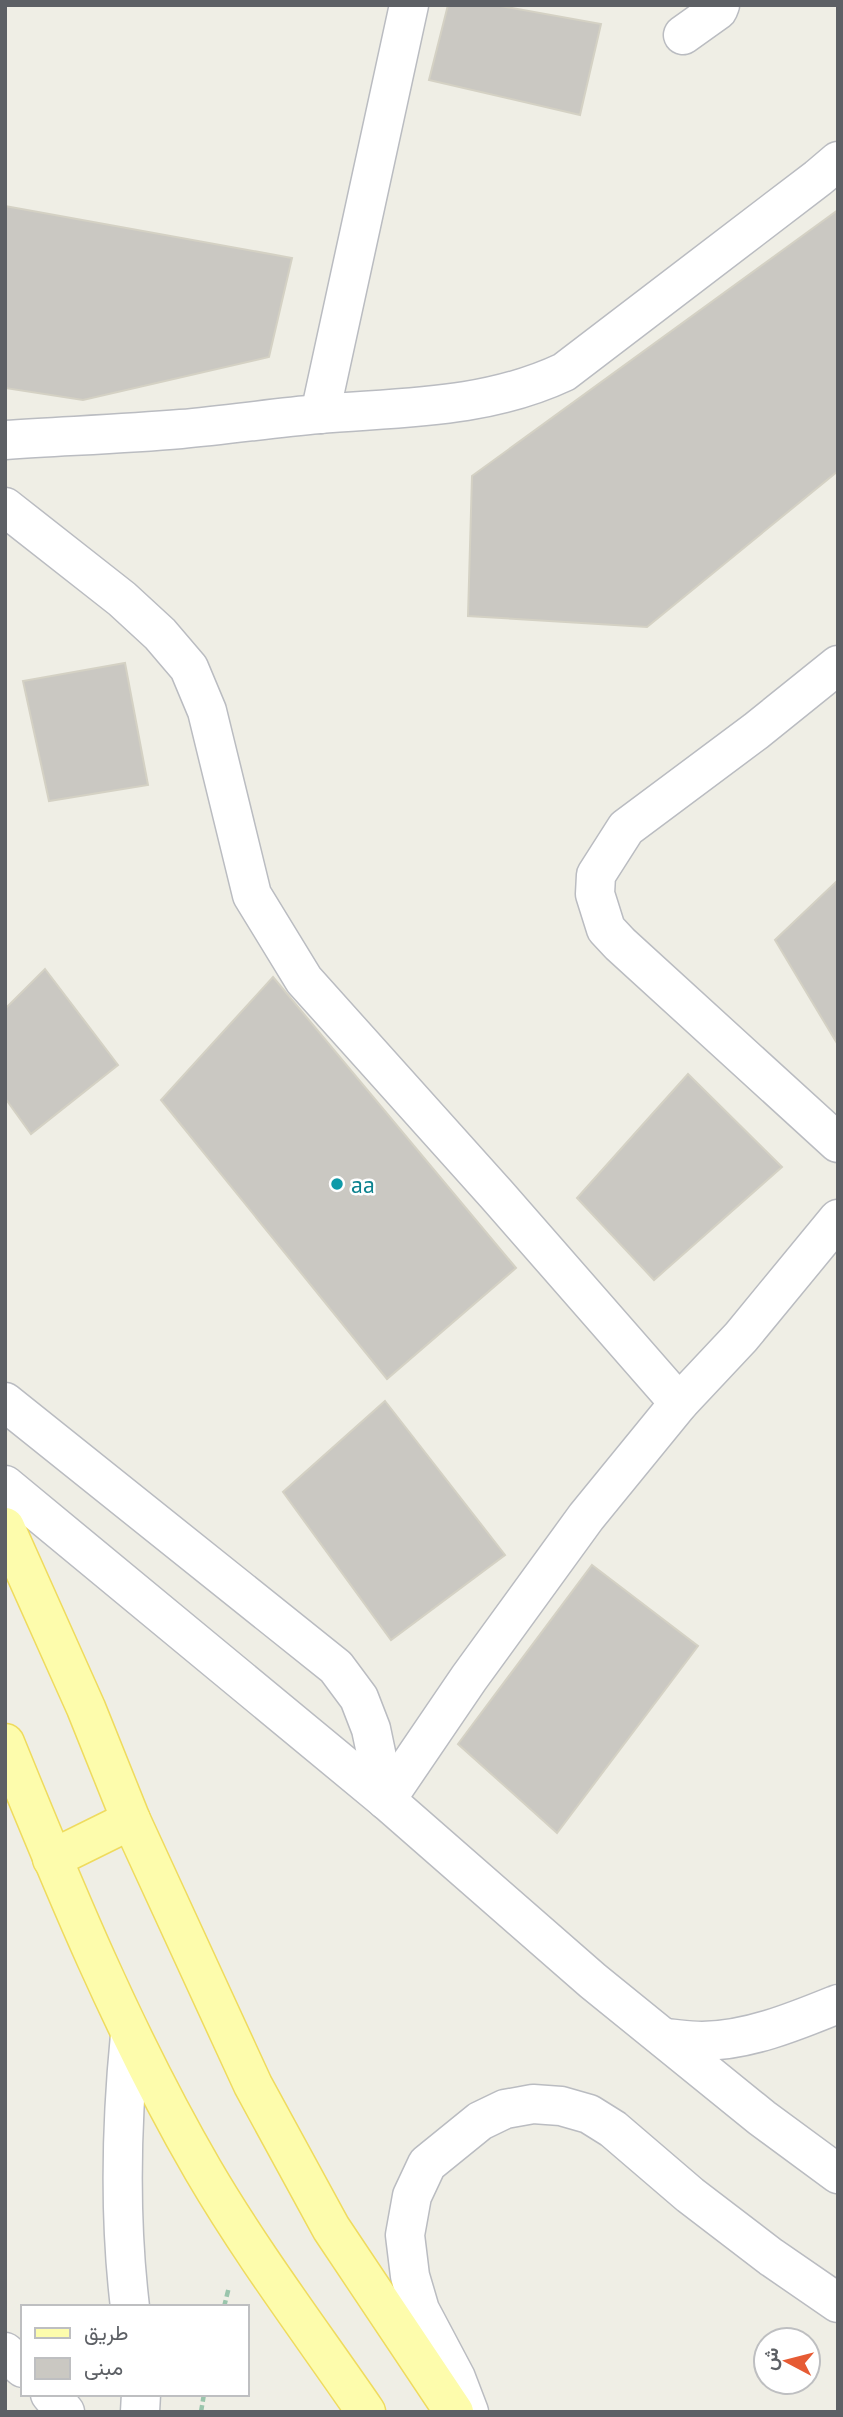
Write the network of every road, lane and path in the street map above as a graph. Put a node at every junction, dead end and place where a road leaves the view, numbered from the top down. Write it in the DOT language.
graph roads {
  1 [pos="409,5"];
  2 [pos="720,5"];
  3 [pos="684,35"];
  4 [pos="838,161"];
  5 [pos="320,414"];
  6 [pos="5,440"];
  7 [pos="5,507"];
  8 [pos="838,665"];
  9 [pos="838,1143"];
  10 [pos="838,1219"];
  11 [pos="5,1402"];
  12 [pos="679,1403"];
  13 [pos="5,1485"];
  14 [pos="5,1527"];
  15 [pos="5,1742"];
  16 [pos="386,1800"];
  17 [pos="131,1820"];
  18 [pos="52,1859"];
  19 [pos="838,2004"];
  20 [pos="130,2035"];
  21 [pos="664,2038"];
  22 [pos="838,2174"];
  23 [pos="838,2303"];
  24 [pos="130,2305"];
  25 [pos="5,2352"];
  26 [pos="21,2366"];
  27 [pos="52,2396"];
  28 [pos="65,2412"];
  29 [pos="366,2412"];
  30 [pos="454,2412"];
  31 [pos="469,2412"];
  1 -- 5 [label="street"];
  2 -- 3 [label="street"];
  4 -- 5 [label="street"];
  5 -- 6 [label="street"];
  7 -- 12 [label="street"];
  8 -- 9 [label="street"];
  10 -- 12 [label="street"];
  11 -- 16 [label="street"];
  12 -- 16 [label="street"];
  13 -- 16 [label="street"];
  14 -- 17 [label="main road"];
  15 -- 18 [label="main road"];
  16 -- 21 [label="street"];
  17 -- 18 [label="main road"];
  17 -- 30 [label="main road"];
  18 -- 20 [label="main road"];
  19 -- 21 [label="street"];
  20 -- 24 [label="street"];
  20 -- 29 [label="main road"];
  21 -- 22 [label="street"];
  23 -- 31 [label="street"];
  25 -- 26 [label="street"];
  27 -- 28 [label="street"];
}
